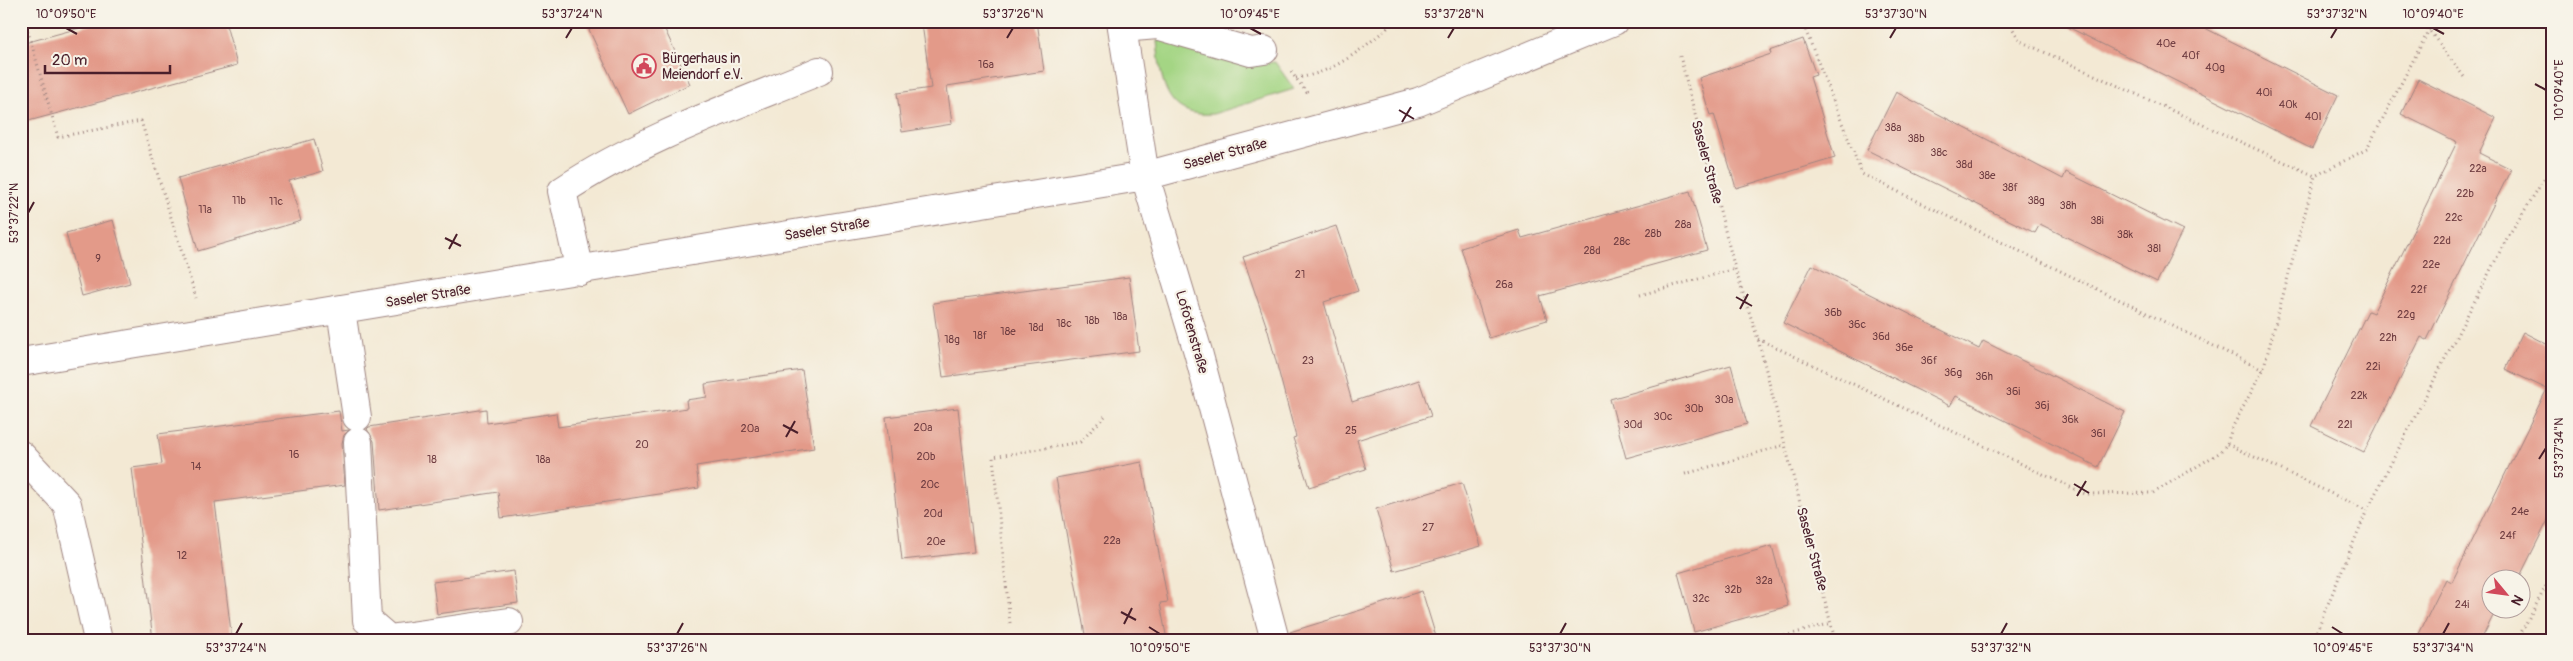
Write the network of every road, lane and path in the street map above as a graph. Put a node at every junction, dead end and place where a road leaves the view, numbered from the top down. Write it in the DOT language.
graph roads {
  1 [pos="25,21"];
  2 [pos="1396,21"];
  3 [pos="1614,21"];
  4 [pos="1802,21"];
  5 [pos="2008,21"];
  6 [pos="2420,21"];
  7 [pos="2450,21"];
  8 [pos="1121,24"];
  9 [pos="2429,30"];
  10 [pos="1264,50"];
  11 [pos="1680,56"];
  12 [pos="819,71"];
  13 [pos="2464,77"];
  14 [pos="1296,78"];
  15 [pos="2552,167"];
  16 [pos="1145,176"];
  17 [pos="2315,176"];
  18 [pos="1735,269"];
  19 [pos="580,271"];
  20 [pos="1640,295"];
  21 [pos="341,310"];
  22 [pos="208,333"];
  23 [pos="1758,339"];
  24 [pos="21,362"];
  25 [pos="2263,370"];
  26 [pos="1106,415"];
  27 [pos="2227,444"];
  28 [pos="1784,445"];
  29 [pos="21,455"];
  30 [pos="1684,474"];
  31 [pos="2366,510"];
  32 [pos="2552,575"];
  33 [pos="509,622"];
  34 [pos="1010,623"];
  35 [pos="1832,623"];
  36 [pos="98,640"];
  37 [pos="1275,640"];
  38 [pos="1770,640"];
  39 [pos="1835,640"];
  40 [pos="2313,640"];
  41 [pos="2517,640"];
  1 -- 22 [label="path"];
  2 -- 14 [label="path"];
  3 -- 16 [label="street, Saseler Straße"];
  4 -- 25 [label="path"];
  5 -- 17 [label="path"];
  6 -- 9 [label="path"];
  7 -- 9 [label="path"];
  8 -- 10 [label="street"];
  8 -- 16 [label="street, Lofotenstraße"];
  9 -- 13 [label="path"];
  9 -- 17 [label="path"];
  11 -- 18 [label="path, Saseler Straße"];
  12 -- 19 [label="street"];
  15 -- 31 [label="path"];
  16 -- 19 [label="street, Saseler Straße"];
  16 -- 37 [label="street, Lofotenstraße"];
  17 -- 25 [label="path"];
  18 -- 20 [label="path"];
  18 -- 23 [label="path, Saseler Straße"];
  19 -- 21 [label="street, Saseler Straße"];
  21 -- 22 [label="street, Saseler Straße"];
  21 -- 33 [label="street"];
  22 -- 24 [label="street, Saseler Straße"];
  23 -- 27 [label="path"];
  23 -- 28 [label="path, Saseler Straße"];
  25 -- 27 [label="path"];
  26 -- 34 [label="path"];
  27 -- 31 [label="path"];
  28 -- 30 [label="path"];
  28 -- 35 [label="path, Saseler Straße"];
  29 -- 36 [label="street"];
  31 -- 40 [label="path"];
  32 -- 41 [label="path"];
  35 -- 38 [label="path"];
  35 -- 39 [label="path, Saseler Straße"];
}
